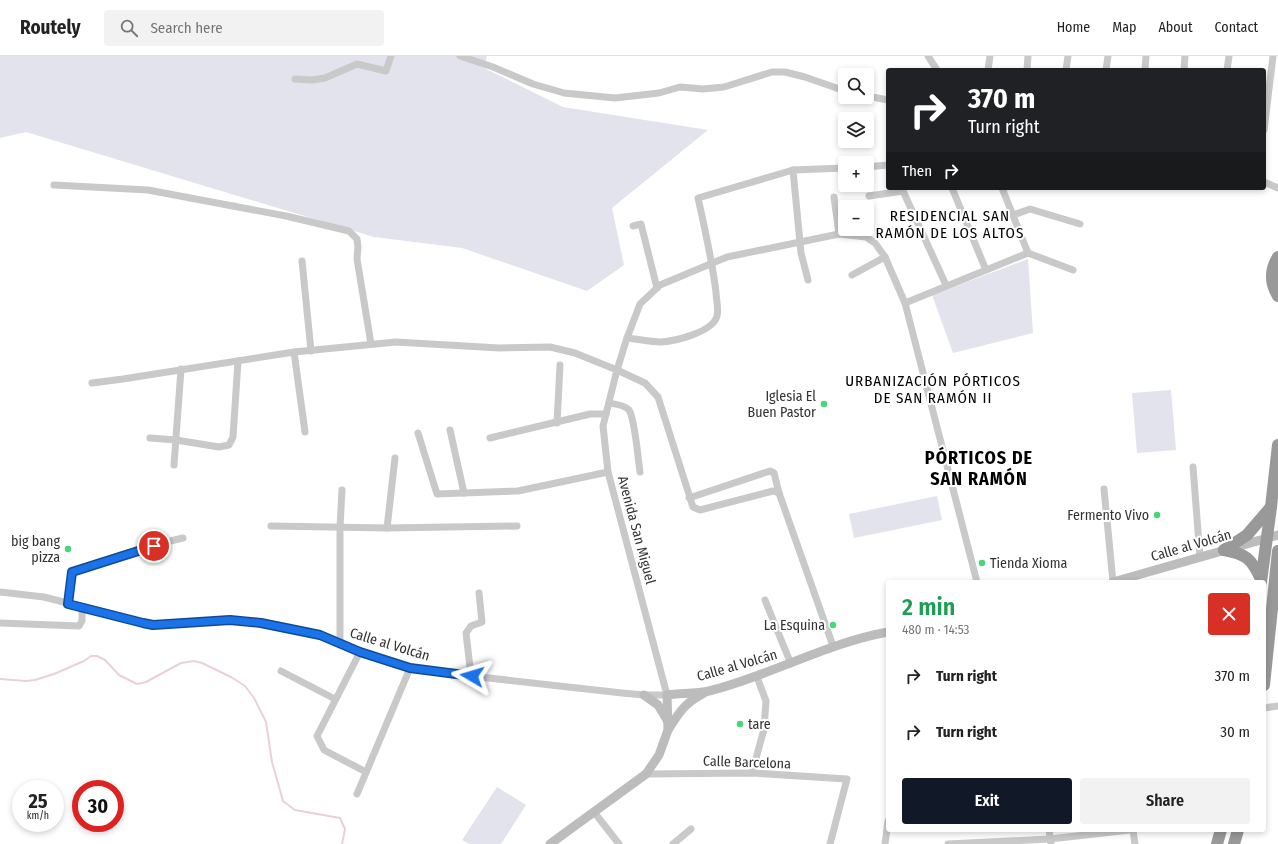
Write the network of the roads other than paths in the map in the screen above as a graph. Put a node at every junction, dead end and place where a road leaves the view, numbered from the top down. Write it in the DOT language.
graph roads {
  1 [pos="391,56"];
  2 [pos="460,56"];
  3 [pos="928,56"];
  4 [pos="990,56"];
  5 [pos="1028,56"];
  6 [pos="1068,56"];
  7 [pos="1108,56"];
  8 [pos="1146,56"];
  9 [pos="1185,56"];
  10 [pos="1229,56"];
  11 [pos="1272,56"];
  12 [pos="936,68"];
  13 [pos="988,68"];
  14 [pos="1027,68"];
  15 [pos="1066,68"];
  16 [pos="1106,68"];
  17 [pos="1145,68"];
  18 [pos="1184,68"];
  19 [pos="1227,68"];
  20 [pos="296,79"];
  21 [pos="838,89"];
  22 [pos="874,97"];
  23 [pos="886,100"];
  24 [pos="1266,112"];
  25 [pos="886,165"];
  26 [pos="874,166"];
  27 [pos="838,168"];
  28 [pos="793,170"];
  29 [pos="1266,183"];
  30 [pos="54,185"];
  31 [pos="1278,188"];
  32 [pos="953,190"];
  33 [pos="1003,190"];
  34 [pos="869,196"];
  35 [pos="834,197"];
  36 [pos="1013,215"];
  37 [pos="1080,224"];
  38 [pos="633,226"];
  39 [pos="838,227"];
  40 [pos="838,234"];
  41 [pos="857,236"];
  42 [pos="800,241"];
  43 [pos="1028,252"];
  44 [pos="1278,257"];
  45 [pos="885,258"];
  46 [pos="302,261"];
  47 [pos="712,263"];
  48 [pos="986,270"];
  49 [pos="1073,270"];
  50 [pos="852,275"];
  51 [pos="808,280"];
  52 [pos="946,285"];
  53 [pos="657,288"];
  54 [pos="1278,296"];
  55 [pos="905,303"];
  56 [pos="627,338"];
  57 [pos="371,344"];
  58 [pos="311,351"];
  59 [pos="294,352"];
  60 [pos="238,361"];
  61 [pos="560,365"];
  62 [pos="181,369"];
  63 [pos="617,370"];
  64 [pos="92,383"];
  65 [pos="609,403"];
  66 [pos="606,414"];
  67 [pos="557,423"];
  68 [pos="450,430"];
  69 [pos="305,432"];
  70 [pos="418,433"];
  71 [pos="150,438"];
  72 [pos="490,438"];
  73 [pos="176,440"];
  74 [pos="1278,444"];
  75 [pos="395,458"];
  76 [pos="174,465"];
  77 [pos="1193,467"];
  78 [pos="608,472"];
  79 [pos="640,472"];
  80 [pos="1104,489"];
  81 [pos="342,490"];
  82 [pos="464,493"];
  83 [pos="779,493"];
  84 [pos="689,498"];
  85 [pos="1271,507"];
  86 [pos="270,526"];
  87 [pos="517,526"];
  88 [pos="340,528"];
  89 [pos="387,528"];
  90 [pos="1272,536"];
  91 [pos="183,538"];
  92 [pos="1224,550"];
  93 [pos="1278,552"];
  94 [pos="1200,557"];
  95 [pos="1277,573"];
  96 [pos="976,580"];
  97 [pos="1113,580"];
  98 [pos="1120,580"];
  99 [pos="1261,580"];
  100 [pos="0,592"];
  101 [pos="479,593"];
  102 [pos="765,600"];
  103 [pos="68,604"];
  104 [pos="82,607"];
  105 [pos="0,623"];
  106 [pos="886,632"];
  107 [pos="340,644"];
  108 [pos="833,646"];
  109 [pos="360,652"];
  110 [pos="791,664"];
  111 [pos="410,668"];
  112 [pos="1266,668"];
  113 [pos="281,671"];
  114 [pos="472,676"];
  115 [pos="757,676"];
  116 [pos="707,691"];
  117 [pos="666,694"];
  118 [pos="644,695"];
  119 [pos="335,699"];
  120 [pos="1278,706"];
  121 [pos="1266,708"];
  122 [pos="668,726"];
  123 [pos="366,772"];
  124 [pos="752,773"];
  125 [pos="646,774"];
  126 [pos="357,794"];
  127 [pos="594,812"];
  128 [pos="691,829"];
  129 [pos="887,832"];
  130 [pos="1049,832"];
  131 [pos="1117,832"];
  132 [pos="1133,832"];
  133 [pos="1220,832"];
  134 [pos="1237,832"];
  135 [pos="1051,842"];
  136 [pos="550,844"];
  137 [pos="619,844"];
  138 [pos="673,844"];
  139 [pos="830,844"];
  140 [pos="885,844"];
  141 [pos="948,844"];
  142 [pos="1135,844"];
  143 [pos="1217,844"];
  144 [pos="1234,844"];
  1 -- 20 [label="street"];
  2 -- 21 [label="street"];
  3 -- 12 [label="street"];
  4 -- 13 [label="street"];
  5 -- 14 [label="street"];
  6 -- 15 [label="street"];
  7 -- 16 [label="street"];
  8 -- 17 [label="street"];
  9 -- 18 [label="street"];
  10 -- 19 [label="street"];
  11 -- 24 [label="street"];
  22 -- 23 [label="street"];
  25 -- 26 [label="street"];
  27 -- 28 [label="street"];
  28 -- 42 [label="street"];
  28 -- 47 [label="street"];
  29 -- 31 [label="street"];
  30 -- 57 [label="street"];
  32 -- 48 [label="street"];
  33 -- 36 [label="street"];
  34 -- 52 [label="street"];
  35 -- 39 [label="street"];
  36 -- 37 [label="street"];
  36 -- 43 [label="street"];
  38 -- 53 [label="street"];
  40 -- 42 [label="street, Avenida San Miguel"];
  41 -- 45 [label="street, Avenida San Miguel"];
  42 -- 47 [label="street, Avenida San Miguel"];
  42 -- 51 [label="street"];
  43 -- 48 [label="street"];
  43 -- 49 [label="street"];
  44 -- 54 [label="highway"];
  45 -- 50 [label="street"];
  45 -- 55 [label="street, Avenida San Miguel"];
  46 -- 58 [label="street"];
  47 -- 53 [label="street, Avenida San Miguel"];
  47 -- 56 [label="street"];
  48 -- 52 [label="street"];
  52 -- 55 [label="street"];
  53 -- 56 [label="street, Avenida San Miguel"];
  55 -- 96 [label="street, Avenida San Miguel"];
  56 -- 63 [label="street, Avenida San Miguel"];
  57 -- 58 [label="street"];
  57 -- 63 [label="street"];
  58 -- 59 [label="street"];
  59 -- 60 [label="street"];
  59 -- 69 [label="street"];
  60 -- 62 [label="street"];
  60 -- 73 [label="street"];
  61 -- 67 [label="street"];
  62 -- 64 [label="street"];
  62 -- 73 [label="street"];
  63 -- 65 [label="street, Avenida San Miguel"];
  63 -- 84 [label="street"];
  65 -- 66 [label="street, Avenida San Miguel"];
  65 -- 79 [label="street"];
  66 -- 67 [label="street"];
  66 -- 78 [label="street, Avenida San Miguel"];
  67 -- 72 [label="street"];
  68 -- 82 [label="street"];
  70 -- 82 [label="street"];
  71 -- 73 [label="street"];
  73 -- 76 [label="street"];
  74 -- 85 [label="highway"];
  75 -- 89 [label="street"];
  77 -- 94 [label="street"];
  78 -- 82 [label="street"];
  78 -- 117 [label="street, Avenida San Miguel"];
  80 -- 97 [label="street"];
  81 -- 88 [label="street"];
  83 -- 84 [label="street"];
  83 -- 84 [label="street"];
  83 -- 108 [label="street"];
  85 -- 90 [label="highway"];
  85 -- 92 [label="highway"];
  86 -- 88 [label="street"];
  87 -- 89 [label="street"];
  88 -- 89 [label="street"];
  88 -- 107 [label="street"];
  90 -- 92 [label="main road, Calle al Volcán"];
  90 -- 99 [label="highway"];
  91 -- 103 [label="street"];
  92 -- 94 [label="main road, Calle al Volcán"];
  92 -- 99 [label="highway"];
  93 -- 95 [label="highway"];
  94 -- 98 [label="main road, Calle al Volcán"];
  95 -- 112 [label="highway"];
  100 -- 103 [label="street, Calle al Volcán"];
  101 -- 114 [label="street"];
  102 -- 110 [label="street"];
  103 -- 104 [label="street, Calle al Volcán"];
  104 -- 105 [label="street"];
  104 -- 107 [label="street, Calle al Volcán"];
  106 -- 108 [label="main road, Calle al Volcán"];
  107 -- 109 [label="street, Calle al Volcán"];
  108 -- 110 [label="main road, Calle al Volcán"];
  109 -- 111 [label="street, Calle al Volcán"];
  109 -- 119 [label="street"];
  110 -- 115 [label="main road, Calle al Volcán"];
  111 -- 114 [label="street, Calle al Volcán"];
  111 -- 123 [label="street"];
  113 -- 119 [label="street"];
  114 -- 118 [label="street, Calle al Volcán"];
  115 -- 116 [label="main road, Calle al Volcán"];
  115 -- 124 [label="street"];
  116 -- 117 [label="main road, Calle al Volcán"];
  116 -- 122 [label="main road"];
  117 -- 118 [label="street, Calle al Volcán"];
  117 -- 122 [label="main road"];
  118 -- 122 [label="main road"];
  119 -- 123 [label="street"];
  120 -- 121 [label="street"];
  122 -- 125 [label="main road"];
  123 -- 126 [label="street"];
  124 -- 125 [label="street, Calle Barcelona"];
  124 -- 139 [label="street, Calle Barcelona"];
  125 -- 127 [label="main road"];
  127 -- 136 [label="main road"];
  127 -- 137 [label="street"];
  128 -- 138 [label="street"];
  129 -- 140 [label="street"];
  130 -- 135 [label="street"];
  131 -- 135 [label="street"];
  132 -- 142 [label="street"];
  133 -- 143 [label="highway"];
  134 -- 144 [label="highway"];
  135 -- 141 [label="street"];
}
